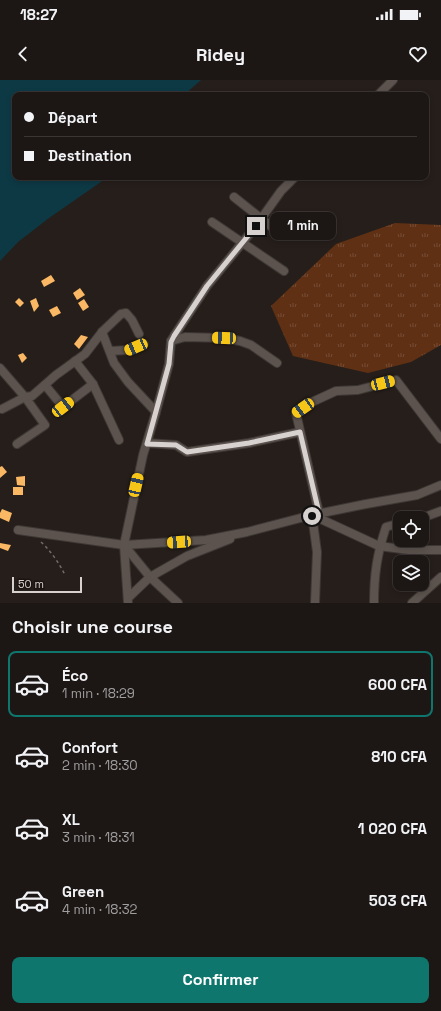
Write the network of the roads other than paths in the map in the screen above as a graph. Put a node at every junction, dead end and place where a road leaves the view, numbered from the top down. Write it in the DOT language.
graph roads {
  1 [pos="393,80"];
  2 [pos="381,92"];
  3 [pos="292,180"];
  4 [pos="234,197"];
  5 [pos="261,219"];
  6 [pos="212,222"];
  7 [pos="273,228"];
  8 [pos="242,243"];
  9 [pos="284,271"];
  10 [pos="102,332"];
  11 [pos="139,334"];
  12 [pos="171,342"];
  13 [pos="144,344"];
  14 [pos="110,351"];
  15 [pos="75,361"];
  16 [pos="276,363"];
  17 [pos="0,368"];
  18 [pos="93,384"];
  19 [pos="45,385"];
  20 [pos="25,397"];
  21 [pos="2,409"];
  22 [pos="156,412"];
  23 [pos="300,432"];
  24 [pos="441,439"];
  25 [pos="119,440"];
  26 [pos="17,444"];
  27 [pos="147,444"];
  28 [pos="441,485"];
  29 [pos="441,511"];
  30 [pos="429,515"];
  31 [pos="312,516"];
  32 [pos="393,525"];
  33 [pos="18,530"];
  34 [pos="247,532"];
  35 [pos="124,545"];
  36 [pos="379,546"];
  37 [pos="441,550"];
  38 [pos="150,577"];
  39 [pos="441,577"];
  40 [pos="128,600"];
  41 [pos="178,603"];
  42 [pos="315,603"];
  43 [pos="374,603"];
  44 [pos="412,603"];
  1 -- 2 [label="street"];
  3 -- 5 [label="street"];
  4 -- 5 [label="street"];
  5 -- 7 [label="street"];
  5 -- 8 [label="street"];
  6 -- 8 [label="street"];
  8 -- 9 [label="street"];
  8 -- 12 [label="street"];
  10 -- 11 [label="street"];
  10 -- 14 [label="street"];
  10 -- 15 [label="street"];
  12 -- 16 [label="street"];
  12 -- 22 [label="street"];
  13 -- 14 [label="street"];
  14 -- 22 [label="street"];
  15 -- 18 [label="street"];
  15 -- 19 [label="street"];
  17 -- 20 [label="street"];
  18 -- 19 [label="street"];
  18 -- 25 [label="street"];
  19 -- 20 [label="street"];
  20 -- 21 [label="street"];
  20 -- 26 [label="street"];
  22 -- 27 [label="street"];
  23 -- 24 [label="street"];
  23 -- 27 [label="street"];
  23 -- 31 [label="street"];
  27 -- 35 [label="street"];
  28 -- 31 [label="street"];
  29 -- 30 [label="street"];
  31 -- 34 [label="street"];
  31 -- 36 [label="street"];
  31 -- 42 [label="street"];
  32 -- 36 [label="street"];
  33 -- 35 [label="street"];
  34 -- 35 [label="street"];
  34 -- 38 [label="street"];
  35 -- 38 [label="street"];
  35 -- 40 [label="street"];
  36 -- 37 [label="street"];
  36 -- 43 [label="street"];
  38 -- 40 [label="street"];
  38 -- 41 [label="street"];
  39 -- 44 [label="street"];
}
